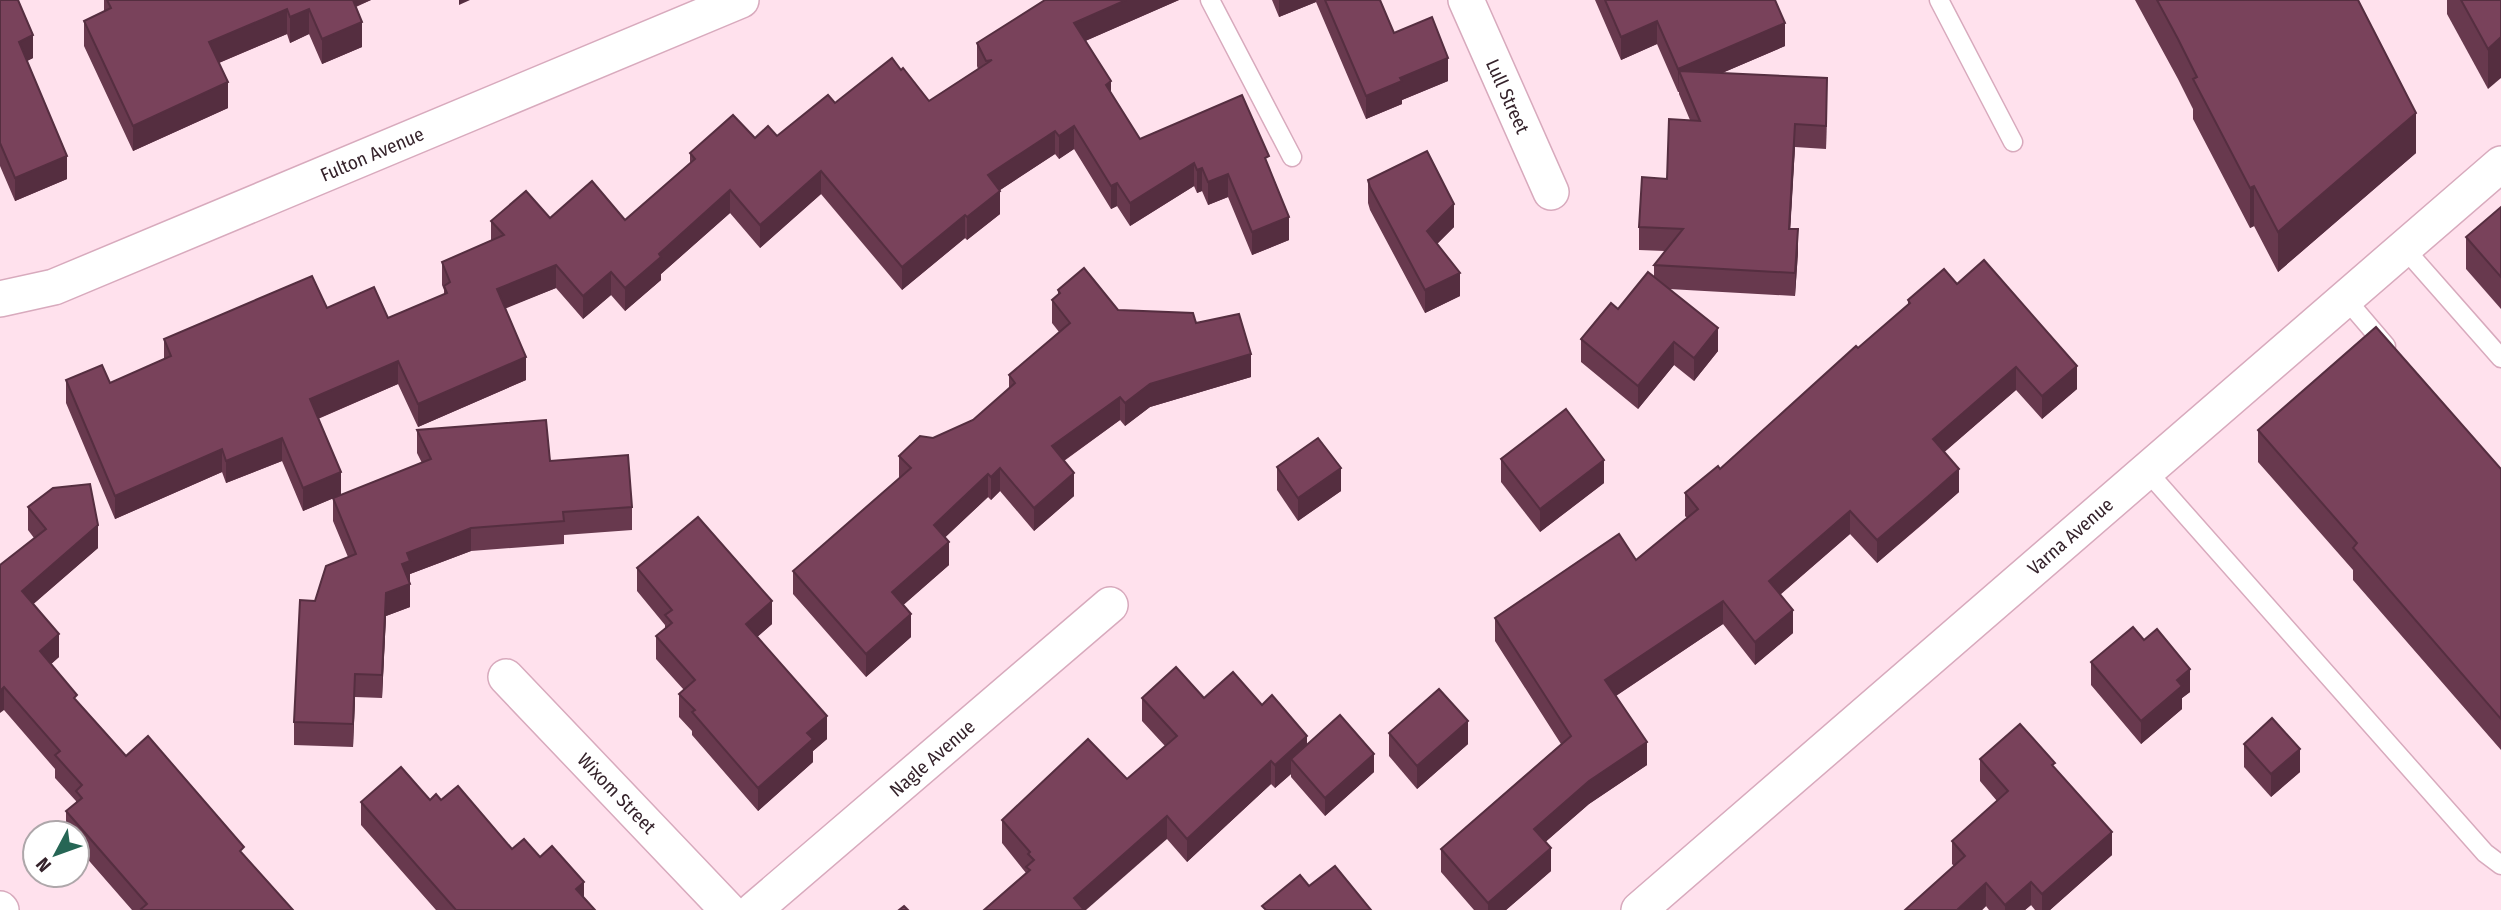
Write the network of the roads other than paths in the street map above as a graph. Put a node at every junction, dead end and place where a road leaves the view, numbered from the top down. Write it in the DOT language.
graph roads {
  1 [pos="741,0"];
  2 [pos="1210,0"];
  3 [pos="1466,0"];
  4 [pos="1939,0"];
  5 [pos="2013,142"];
  6 [pos="1292,156"];
  7 [pos="2501,164"];
  8 [pos="1551,192"];
  9 [pos="2404,248"];
  10 [pos="2345,298"];
  11 [pos="0,299"];
  12 [pos="2397,358"];
  13 [pos="2501,358"];
  14 [pos="2146,470"];
  15 [pos="1110,605"];
  16 [pos="506,677"];
  17 [pos="2501,865"];
  18 [pos="728,910"];
  19 [pos="754,910"];
  20 [pos="1639,910"];
  1 -- 11 [label="street, Fulton Avenue"];
  2 -- 6 [label="lane"];
  3 -- 8 [label="street, Lull Street"];
  4 -- 5 [label="lane"];
  7 -- 9 [label="street, Varna Avenue"];
  9 -- 10 [label="street, Varna Avenue"];
  9 -- 13 [label="lane"];
  10 -- 12 [label="lane"];
  10 -- 14 [label="street, Varna Avenue"];
  14 -- 17 [label="lane"];
  14 -- 20 [label="street, Varna Avenue"];
  15 -- 19 [label="street, Nagle Avenue"];
  16 -- 18 [label="street, Wixom Street"];
}
